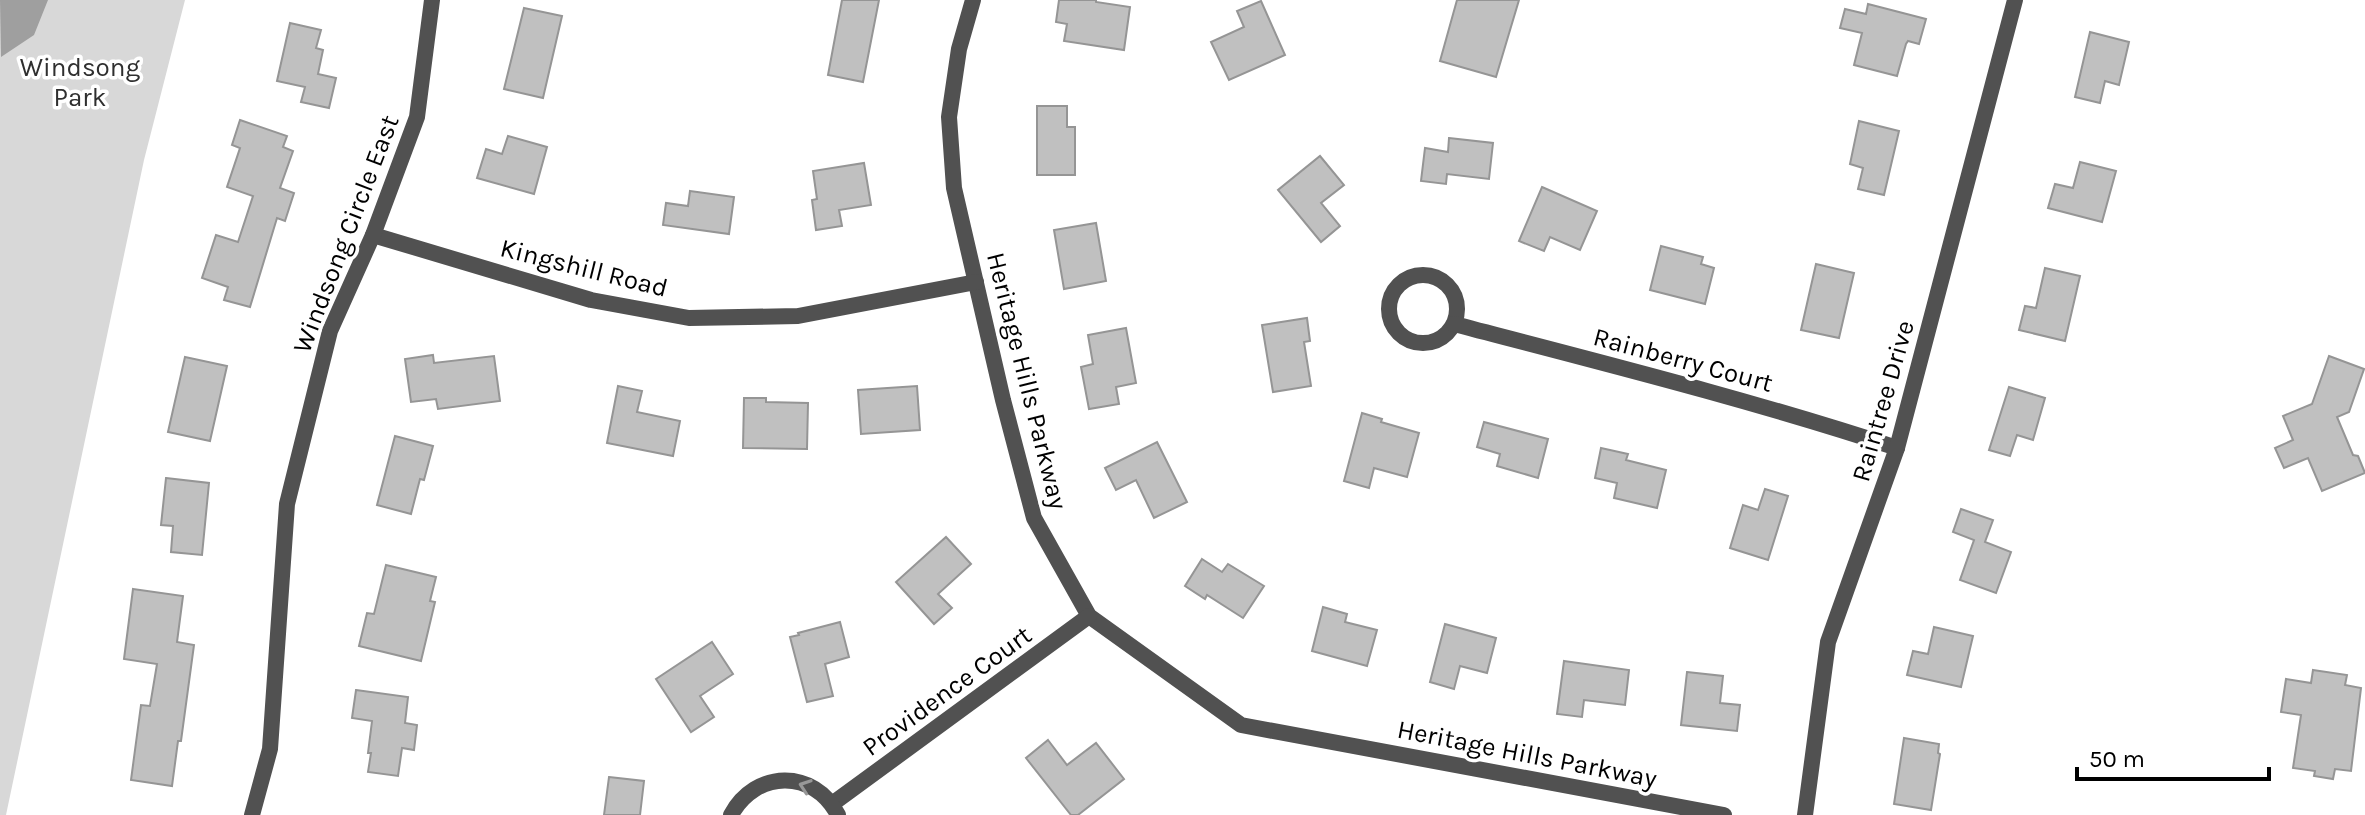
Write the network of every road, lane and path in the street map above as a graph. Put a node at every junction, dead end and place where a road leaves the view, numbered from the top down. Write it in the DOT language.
graph roads {
  1 [pos="432,0"];
  2 [pos="973,0"];
  3 [pos="2015,0"];
  4 [pos="373,235"];
  5 [pos="976,282"];
  6 [pos="1454,324"];
  7 [pos="1897,448"];
  8 [pos="1089,616"];
  9 [pos="835,809"];
  10 [pos="252,815"];
  11 [pos="731,815"];
  12 [pos="1724,815"];
  13 [pos="1805,815"];
  1 -- 4 [label="street, Windsong Circle East"];
  2 -- 5 [label="street, Heritage Hills Parkway"];
  3 -- 7 [label="street, Raintree Drive"];
  4 -- 5 [label="street, Kingshill Road"];
  4 -- 10 [label="street, Windsong Circle East"];
  5 -- 8 [label="street, Heritage Hills Parkway"];
  6 -- 6 [label="street"];
  6 -- 7 [label="street, Rainberry Court"];
  7 -- 13 [label="street, Raintree Drive"];
  8 -- 9 [label="street, Providence Court"];
  8 -- 12 [label="street, Heritage Hills Parkway"];
  9 -- 11 [label="street, Providence Court, one-way"];
}
